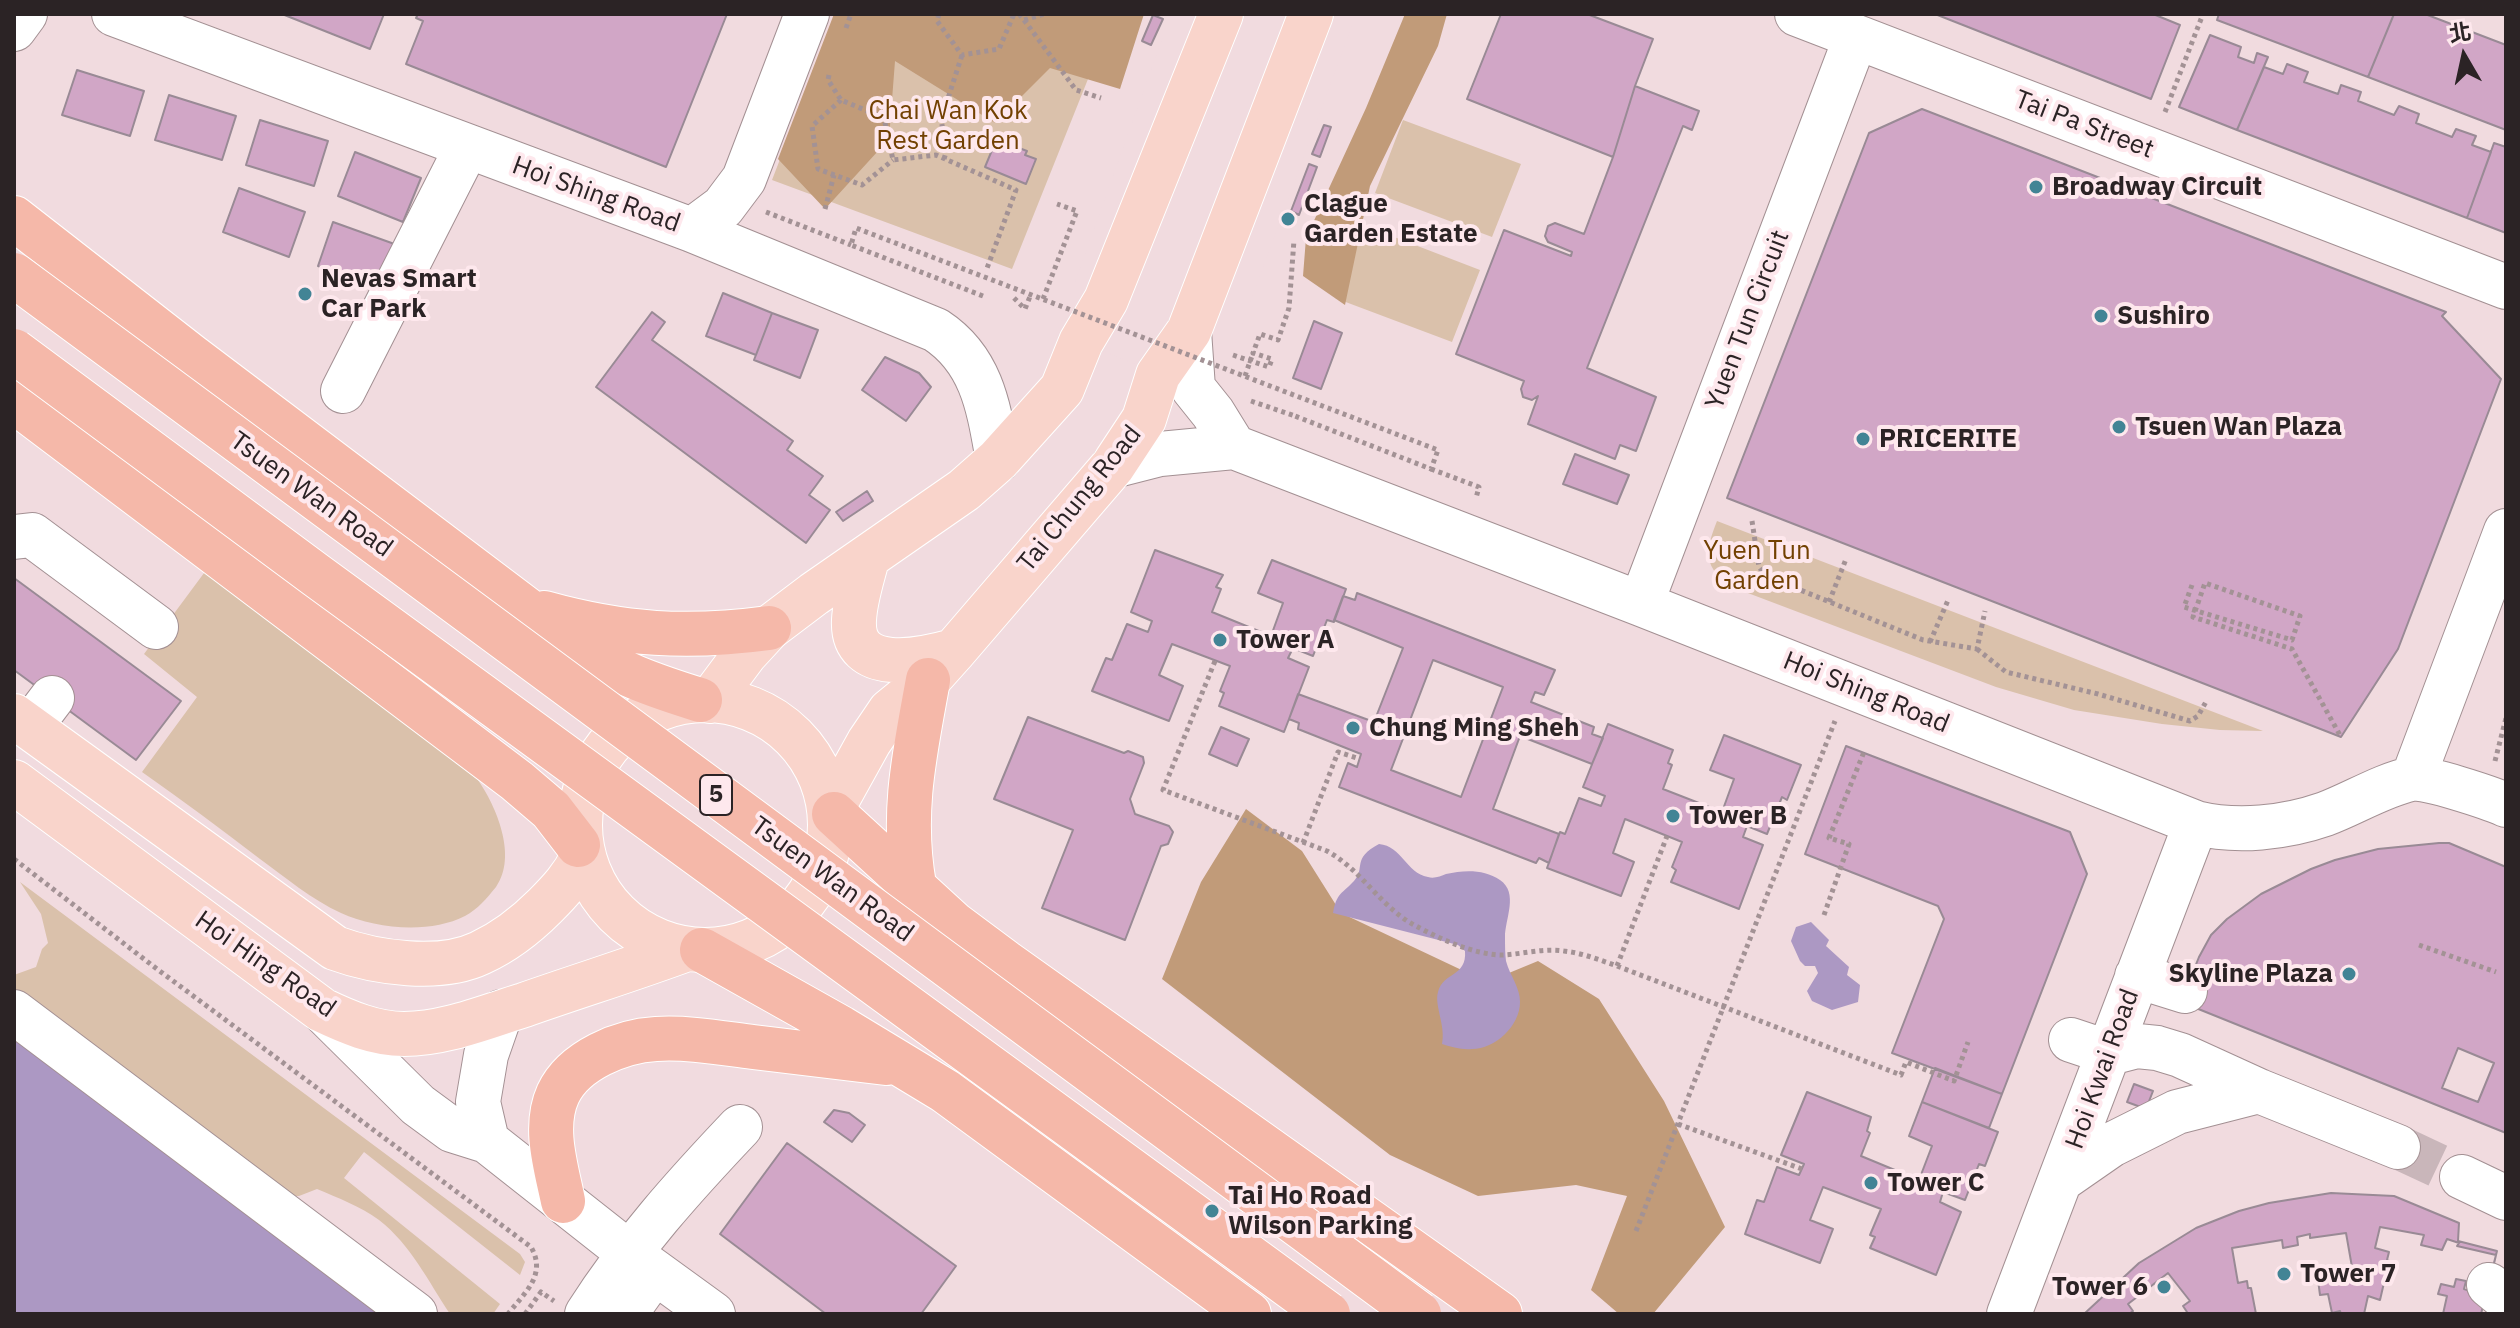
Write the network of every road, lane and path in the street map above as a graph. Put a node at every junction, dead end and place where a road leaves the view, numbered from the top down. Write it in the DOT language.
graph roads {
  1 [pos="25,14"];
  2 [pos="114,14"];
  3 [pos="807,14"];
  4 [pos="851,14"];
  5 [pos="939,14"];
  6 [pos="1044,14"];
  7 [pos="1221,14"];
  8 [pos="1311,14"];
  9 [pos="1797,14"];
  10 [pos="2203,14"];
  11 [pos="1019,16"];
  12 [pos="14,29"];
  13 [pos="1856,37"];
  14 [pos="842,40"];
  15 [pos="962,55"];
  16 [pos="833,67"];
  17 [pos="1101,98"];
  18 [pos="841,100"];
  19 [pos="2165,112"];
  20 [pos="467,147"];
  21 [pos="944,159"];
  22 [pos="893,160"];
  23 [pos="834,175"];
  24 [pos="1057,204"];
  25 [pos="757,208"];
  26 [pos="825,209"];
  27 [pos="14,218"];
  28 [pos="692,230"];
  29 [pos="1294,240"];
  30 [pos="851,245"];
  31 [pos="986,271"];
  32 [pos="14,275"];
  33 [pos="2506,287"];
  34 [pos="1031,294"];
  35 [pos="983,296"];
  36 [pos="1014,298"];
  37 [pos="1043,299"];
  38 [pos="14,351"];
  39 [pos="1253,353"];
  40 [pos="1233,355"];
  41 [pos="1245,376"];
  42 [pos="1176,382"];
  43 [pos="343,391"];
  44 [pos="1239,396"];
  45 [pos="14,401"];
  46 [pos="1234,447"];
  47 [pos="998,460"];
  48 [pos="1113,466"];
  49 [pos="1431,469"];
  50 [pos="1476,498"];
  51 [pos="1752,521"];
  52 [pos="2506,531"];
  53 [pos="14,537"];
  54 [pos="867,559"];
  55 [pos="1846,559"];
  56 [pos="2192,585"];
  57 [pos="1949,598"];
  58 [pos="1829,602"];
  59 [pos="1641,604"];
  60 [pos="526,608"];
  61 [pos="1985,611"];
  62 [pos="156,627"];
  63 [pos="769,628"];
  64 [pos="1930,642"];
  65 [pos="1977,649"];
  66 [pos="1215,661"];
  67 [pos="941,666"];
  68 [pos="705,700"];
  69 [pos="2207,700"];
  70 [pos="32,714"];
  71 [pos="1837,718"];
  72 [pos="2341,737"];
  73 [pos="1864,752"];
  74 [pos="1360,759"];
  75 [pos="2413,778"];
  76 [pos="14,782"];
  77 [pos="2506,805"];
  78 [pos="833,811"];
  79 [pos="2196,823"];
  80 [pos="1667,836"];
  81 [pos="1303,843"];
  82 [pos="580,851"];
  83 [pos="14,859"];
  84 [pos="914,885"];
  85 [pos="1824,915"];
  86 [pos="2419,945"];
  87 [pos="695,950"];
  88 [pos="1617,966"];
  89 [pos="2496,972"];
  90 [pos="2137,976"];
  91 [pos="2185,991"];
  92 [pos="1724,1007"];
  93 [pos="322,1010"];
  94 [pos="14,1012"];
  95 [pos="501,1012"];
  96 [pos="1968,1042"];
  97 [pos="2091,1046"];
  98 [pos="904,1066"];
  99 [pos="2259,1091"];
  100 [pos="1678,1124"];
  101 [pos="740,1127"];
  102 [pos="487,1141"];
  103 [pos="2398,1147"];
  104 [pos="1802,1169"];
  105 [pos="2462,1177"];
  106 [pos="2062,1179"];
  107 [pos="2506,1198"];
  108 [pos="563,1201"];
  109 [pos="1636,1231"];
  110 [pos="642,1262"];
  111 [pos="541,1292"];
  112 [pos="415,1314"];
  113 [pos="508,1314"];
  114 [pos="525,1314"];
  115 [pos="587,1314"];
  116 [pos="625,1314"];
  117 [pos="713,1314"];
  118 [pos="1249,1314"];
  119 [pos="1328,1314"];
  120 [pos="1419,1314"];
  121 [pos="1500,1314"];
  122 [pos="2009,1314"];
  1 -- 12 [label="street"];
  2 -- 20 [label="street, Hoi Shing Road"];
  3 -- 28 [label="street"];
  4 -- 14 [label="path"];
  5 -- 15 [label="path"];
  6 -- 11 [label="path"];
  7 -- 47 [label="main road"];
  8 -- 42 [label="main road, Tai Chung Road"];
  9 -- 13 [label="street, Tai Pa Street"];
  10 -- 19 [label="path"];
  11 -- 15 [label="path"];
  11 -- 17 [label="path"];
  13 -- 33 [label="street, Tai Pa Street"];
  13 -- 59 [label="street, Yuen Tun Circuit"];
  15 -- 21 [label="path"];
  16 -- 18 [label="path"];
  18 -- 22 [label="path"];
  18 -- 23 [label="path"];
  20 -- 28 [label="street, Hoi Shing Road"];
  20 -- 43 [label="street"];
  21 -- 22 [label="path"];
  21 -- 31 [label="path"];
  22 -- 23 [label="path"];
  23 -- 26 [label="path"];
  24 -- 37 [label="path"];
  25 -- 30 [label="path"];
  27 -- 60 [label="highway"];
  28 -- 47 [label="street, Hoi Shing Road"];
  29 -- 39 [label="path"];
  30 -- 34 [label="path, bridge"];
  30 -- 35 [label="path, bridge"];
  32 -- 120 [label="highway, Tsuen Wan Road / 5, bridge"];
  34 -- 36 [label="path"];
  34 -- 37 [label="path, bridge"];
  37 -- 41 [label="path, bridge"];
  38 -- 119 [label="highway, 5, bridge"];
  39 -- 40 [label="path"];
  39 -- 41 [label="path, bridge"];
  41 -- 49 [label="path, bridge"];
  42 -- 46 [label="street"];
  42 -- 48 [label="main road, Tai Chung Road"];
  44 -- 49 [label="path, bridge"];
  45 -- 82 [label="highway"];
  46 -- 48 [label="street, Hoi Shing Road"];
  46 -- 59 [label="street, Hoi Shing Road"];
  47 -- 54 [label="main road"];
  48 -- 67 [label="main road, Tai Chung Road"];
  49 -- 50 [label="path"];
  51 -- 58 [label="path"];
  52 -- 75 [label="street"];
  53 -- 62 [label="street"];
  54 -- 63 [label="main road"];
  54 -- 67 [label="main road"];
  55 -- 58 [label="path"];
  56 -- 72 [label="path"];
  57 -- 64 [label="path"];
  58 -- 64 [label="path"];
  59 -- 79 [label="street, Hoi Shing Road"];
  60 -- 63 [label="highway"];
  60 -- 68 [label="highway"];
  61 -- 65 [label="path"];
  63 -- 68 [label="main road"];
  64 -- 65 [label="path"];
  65 -- 69 [label="path"];
  66 -- 81 [label="path"];
  67 -- 78 [label="main road, Tai Chung Road"];
  67 -- 84 [label="highway"];
  68 -- 78 [label="main road"];
  68 -- 82 [label="main road"];
  70 -- 82 [label="main road, Hoi Hing Road"];
  71 -- 92 [label="path"];
  73 -- 85 [label="path"];
  74 -- 81 [label="path"];
  75 -- 77 [label="street"];
  75 -- 79 [label="street, Hoi Shing Road"];
  76 -- 93 [label="main road, Hoi Hing Road"];
  78 -- 84 [label="highway"];
  78 -- 87 [label="main road"];
  79 -- 90 [label="street, Hoi Kwai Road"];
  80 -- 88 [label="path"];
  81 -- 88 [label="path"];
  82 -- 87 [label="main road"];
  83 -- 113 [label="path"];
  84 -- 121 [label="highway"];
  86 -- 89 [label="path"];
  87 -- 95 [label="main road, Hoi Hing Road"];
  87 -- 98 [label="highway"];
  88 -- 92 [label="path"];
  90 -- 91 [label="street"];
  90 -- 97 [label="street, Hoi Kwai Road"];
  92 -- 96 [label="path"];
  92 -- 100 [label="path"];
  93 -- 95 [label="main road, Hoi Hing Road"];
  93 -- 102 [label="street"];
  94 -- 112 [label="street"];
  95 -- 102 [label="street"];
  97 -- 99 [label="street"];
  97 -- 106 [label="street, Hoi Kwai Road"];
  98 -- 108 [label="highway"];
  98 -- 118 [label="highway"];
  99 -- 103 [label="street"];
  99 -- 106 [label="street"];
  100 -- 104 [label="path"];
  100 -- 109 [label="path"];
  101 -- 110 [label="street"];
  102 -- 108 [label="street"];
  105 -- 107 [label="street"];
  106 -- 122 [label="street, Hoi Kwai Road"];
  108 -- 110 [label="street"];
  110 -- 115 [label="street"];
  110 -- 116 [label="street"];
  110 -- 117 [label="street"];
  111 -- 114 [label="path"];
}
